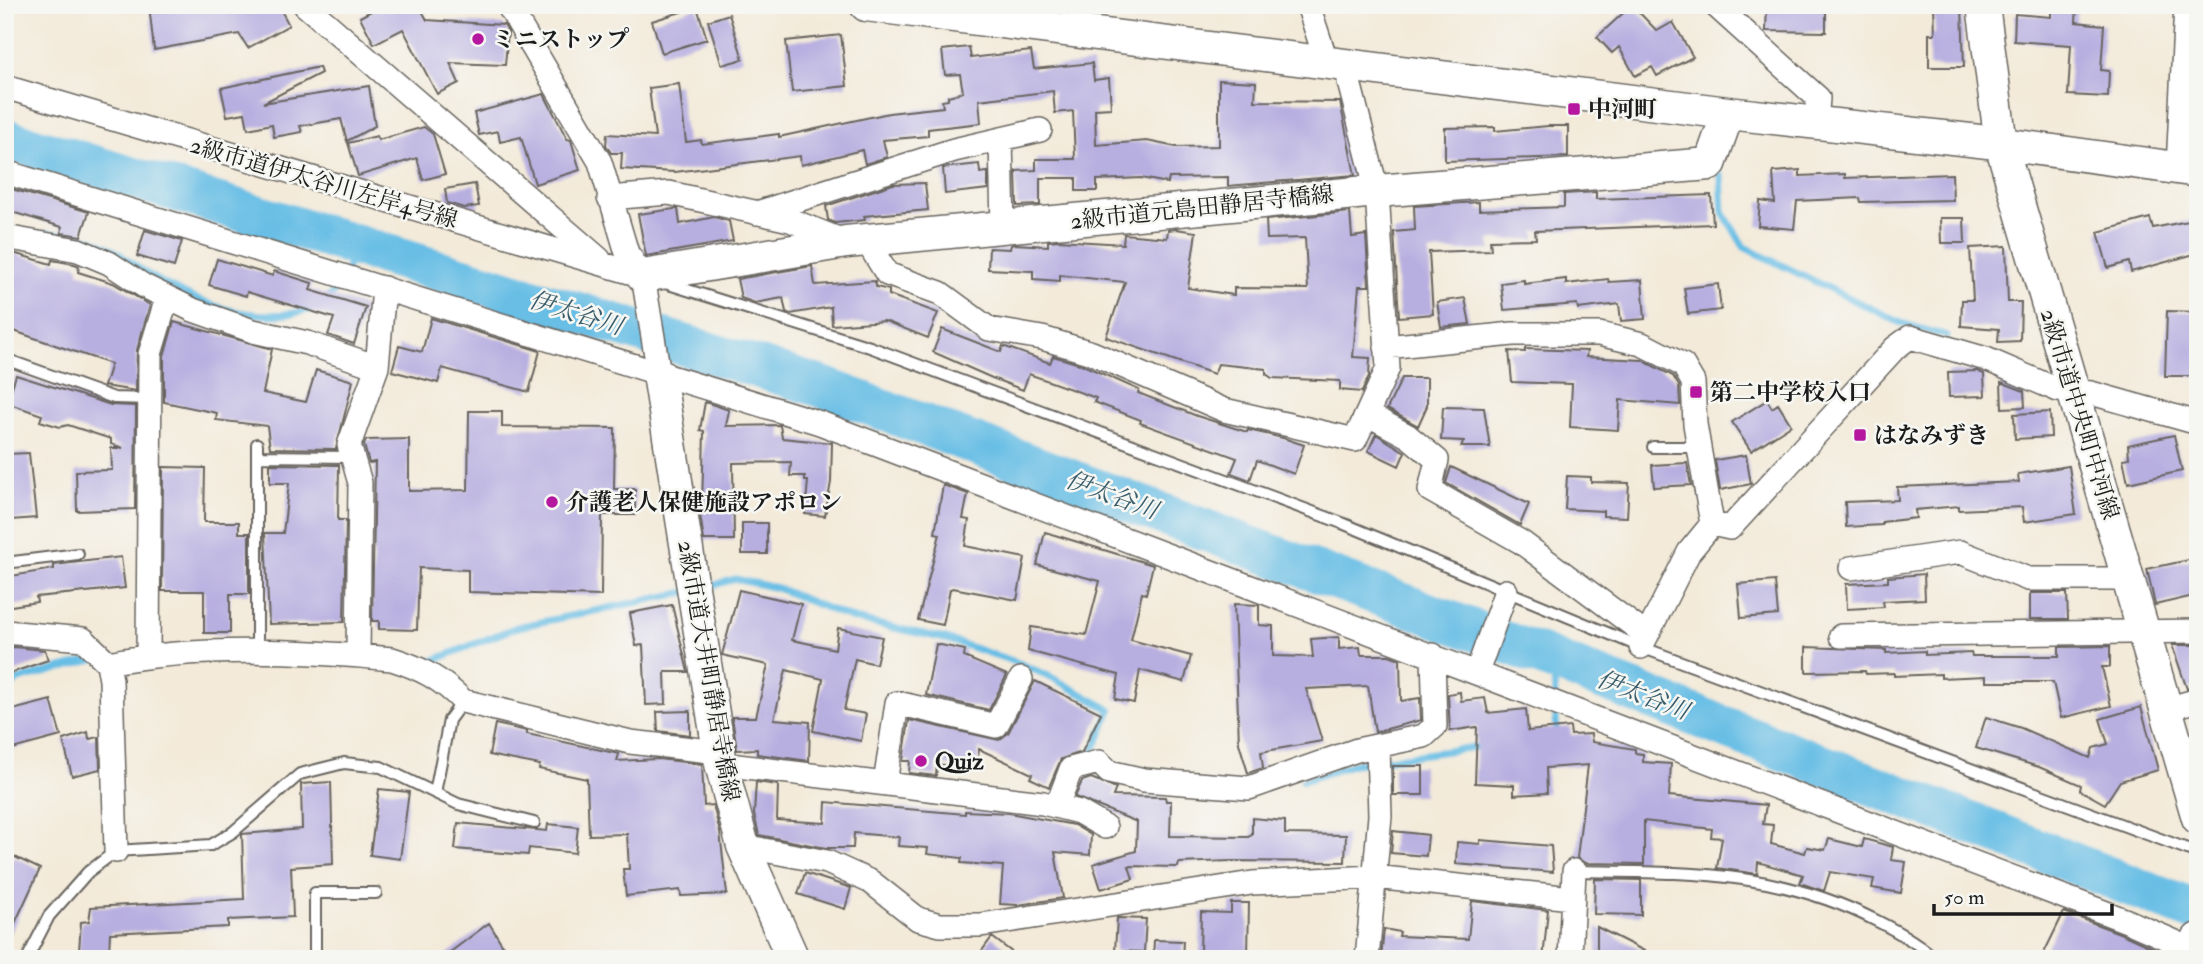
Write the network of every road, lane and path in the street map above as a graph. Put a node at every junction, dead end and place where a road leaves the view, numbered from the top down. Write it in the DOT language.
graph roads {
  1 [pos="304,5"];
  2 [pos="508,5"];
  3 [pos="866,5"];
  4 [pos="1308,5"];
  5 [pos="1716,5"];
  6 [pos="1983,5"];
  7 [pos="2186,5"];
  8 [pos="1338,73"];
  9 [pos="5,86"];
  10 [pos="1728,113"];
  11 [pos="1816,123"];
  12 [pos="1040,130"];
  13 [pos="1001,139"];
  14 [pos="2001,144"];
  15 [pos="2188,169"];
  16 [pos="5,172"];
  17 [pos="1377,191"];
  18 [pos="609,198"];
  19 [pos="757,213"];
  20 [pos="1003,227"];
  21 [pos="5,237"];
  22 [pos="856,241"];
  23 [pos="607,265"];
  24 [pos="644,280"];
  25 [pos="384,288"];
  26 [pos="167,298"];
  27 [pos="1386,347"];
  28 [pos="5,359"];
  29 [pos="377,367"];
  30 [pos="658,368"];
  31 [pos="2073,391"];
  32 [pos="150,399"];
  33 [pos="1367,414"];
  34 [pos="2198,423"];
  35 [pos="1653,447"];
  36 [pos="1698,447"];
  37 [pos="352,457"];
  38 [pos="1712,524"];
  39 [pos="78,554"];
  40 [pos="5,563"];
  41 [pos="1851,568"];
  42 [pos="2128,579"];
  43 [pos="1506,591"];
  44 [pos="2144,630"];
  45 [pos="2198,631"];
  46 [pos="5,632"];
  47 [pos="1841,636"];
  48 [pos="1643,641"];
  49 [pos="257,654"];
  50 [pos="148,655"];
  51 [pos="358,655"];
  52 [pos="1433,655"];
  53 [pos="108,663"];
  54 [pos="1478,672"];
  55 [pos="1021,679"];
  56 [pos="2198,700"];
  57 [pos="463,701"];
  58 [pos="2166,709"];
  59 [pos="1378,746"];
  60 [pos="720,758"];
  61 [pos="885,784"];
  62 [pos="435,793"];
  63 [pos="1057,806"];
  64 [pos="2198,818"];
  65 [pos="534,823"];
  66 [pos="1105,827"];
  67 [pos="743,846"];
  68 [pos="116,851"];
  69 [pos="2198,853"];
  70 [pos="1574,871"];
  71 [pos="1374,877"];
  72 [pos="376,893"];
  73 [pos="1572,898"];
  74 [pos="2197,949"];
  75 [pos="27,959"];
  76 [pos="316,959"];
  77 [pos="793,959"];
  78 [pos="1367,959"];
  79 [pos="1570,959"];
  80 [pos="1935,959"];
  1 -- 23 [label="street"];
  2 -- 18 [label="street"];
  3 -- 8 [label="street"];
  4 -- 8 [label="street"];
  5 -- 11 [label="street"];
  6 -- 14 [label="street, 2級市道中央町中河線"];
  7 -- 15 [label="street"];
  8 -- 10 [label="street"];
  8 -- 17 [label="street"];
  9 -- 23 [label="street, 2級市道伊太谷川左岸4号線"];
  10 -- 11 [label="street"];
  10 -- 17 [label="street, 2級市道元島田静居寺橋線"];
  11 -- 14 [label="street"];
  12 -- 13 [label="street"];
  13 -- 19 [label="street"];
  13 -- 20 [label="street"];
  14 -- 15 [label="street"];
  14 -- 31 [label="street, 2級市道中央町中河線"];
  16 -- 25 [label="street"];
  17 -- 20 [label="street, 2級市道元島田静居寺橋線"];
  17 -- 27 [label="street"];
  18 -- 19 [label="street"];
  18 -- 24 [label="street"];
  19 -- 22 [label="street"];
  20 -- 22 [label="street, 2級市道元島田静居寺橋線"];
  21 -- 26 [label="street"];
  22 -- 24 [label="street, 2級市道元島田静居寺橋線"];
  22 -- 33 [label="street"];
  23 -- 24 [label="street, 2級市道伊太谷川左岸4号線"];
  24 -- 30 [label="street"];
  24 -- 43 [label="lane"];
  25 -- 29 [label="street"];
  25 -- 30 [label="street"];
  26 -- 29 [label="street"];
  26 -- 32 [label="street"];
  27 -- 33 [label="street"];
  27 -- 36 [label="street"];
  28 -- 32 [label="lane"];
  29 -- 37 [label="street"];
  30 -- 52 [label="street"];
  30 -- 60 [label="street, 2級市道大井町静居寺橋線"];
  31 -- 34 [label="street"];
  31 -- 38 [label="street"];
  31 -- 42 [label="street, 2級市道中央町中河線"];
  32 -- 50 [label="street"];
  33 -- 48 [label="street"];
  35 -- 36 [label="lane"];
  36 -- 38 [label="street"];
  37 -- 49 [label="lane"];
  37 -- 51 [label="street"];
  38 -- 48 [label="street"];
  39 -- 40 [label="lane"];
  41 -- 42 [label="street"];
  42 -- 44 [label="street, 2級市道中央町中河線"];
  43 -- 48 [label="lane"];
  43 -- 54 [label="street"];
  44 -- 45 [label="street"];
  44 -- 47 [label="street"];
  44 -- 58 [label="street, 2級市道中央町中河線"];
  46 -- 53 [label="street"];
  48 -- 69 [label="lane"];
  49 -- 50 [label="street"];
  49 -- 51 [label="street"];
  50 -- 53 [label="street"];
  51 -- 57 [label="street"];
  52 -- 54 [label="street"];
  52 -- 59 [label="street"];
  53 -- 68 [label="street"];
  54 -- 74 [label="street"];
  55 -- 61 [label="street"];
  56 -- 58 [label="street"];
  57 -- 60 [label="street"];
  57 -- 62 [label="lane"];
  58 -- 64 [label="street, 2級市道中央町中河線"];
  59 -- 63 [label="street"];
  59 -- 71 [label="street"];
  60 -- 61 [label="street"];
  60 -- 67 [label="street, 2級市道大井町静居寺橋線"];
  61 -- 63 [label="street"];
  62 -- 65 [label="lane"];
  62 -- 68 [label="lane"];
  63 -- 66 [label="street"];
  67 -- 71 [label="street"];
  67 -- 77 [label="street, 2級市道大井町静居寺橋線"];
  68 -- 75 [label="lane"];
  70 -- 73 [label="street"];
  70 -- 80 [label="lane"];
  71 -- 73 [label="street"];
  71 -- 78 [label="street"];
  72 -- 76 [label="lane"];
  73 -- 79 [label="street"];
}
